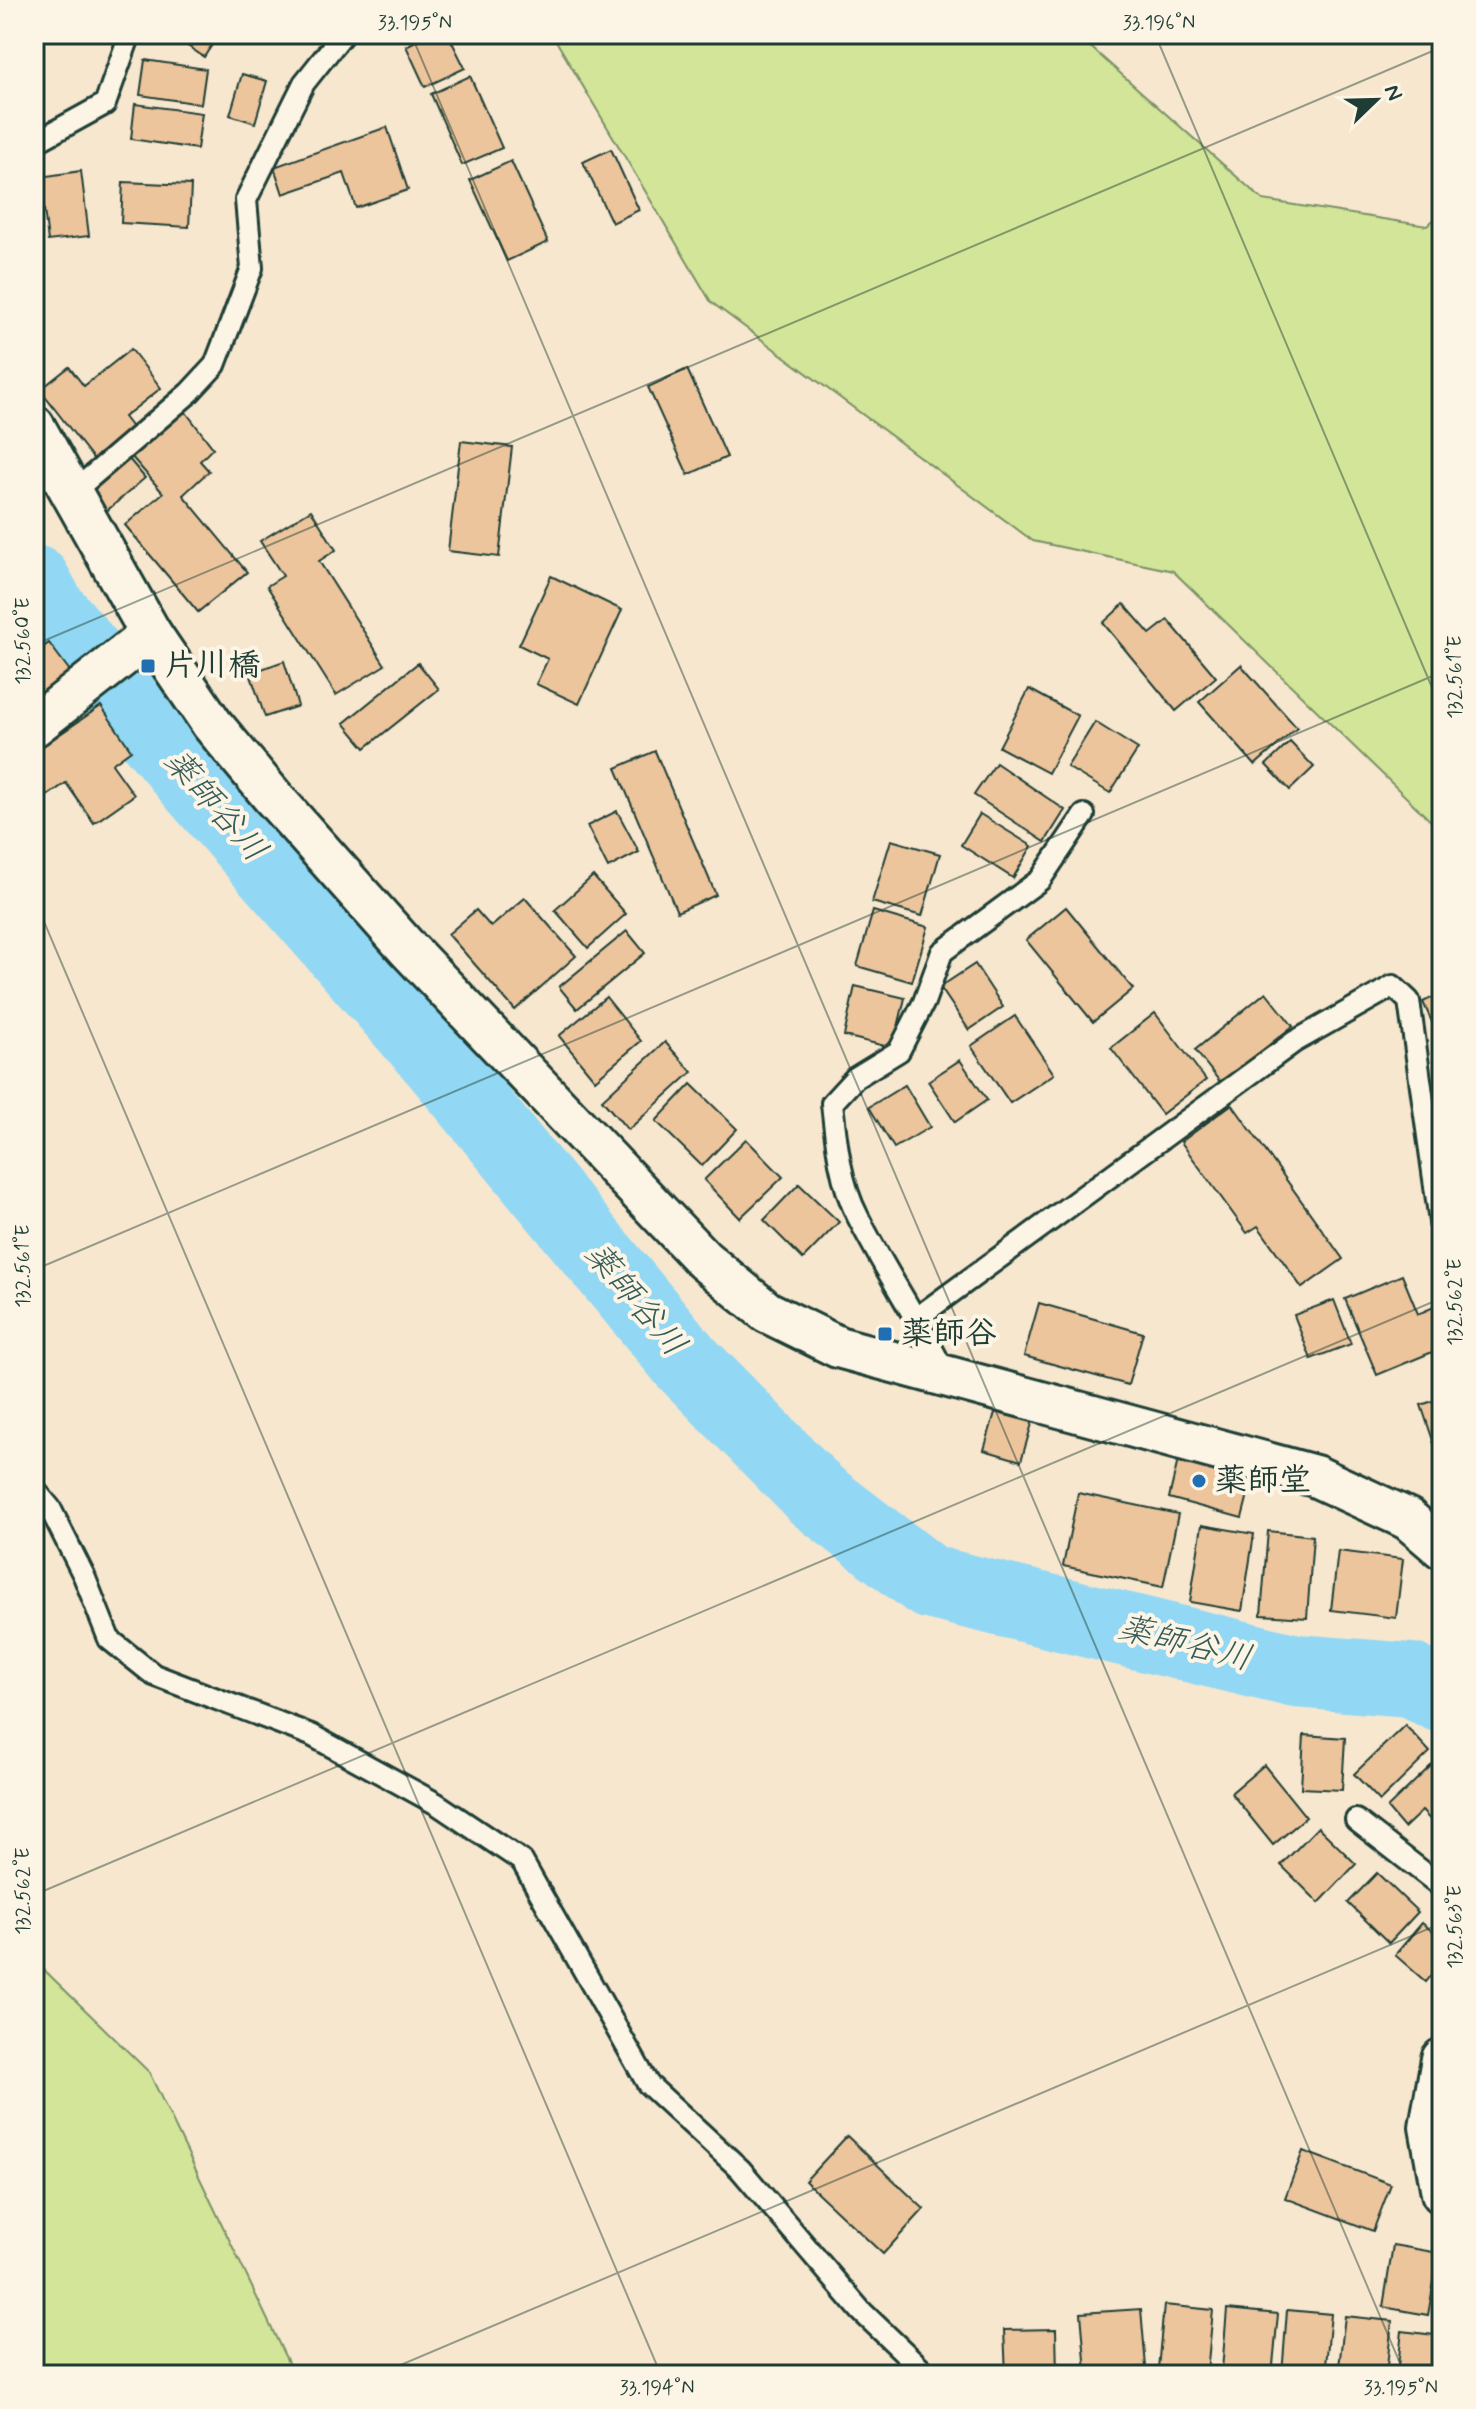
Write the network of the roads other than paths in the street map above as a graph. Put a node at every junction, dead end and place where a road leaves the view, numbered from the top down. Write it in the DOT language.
graph roads {
  1 [pos="130,34"];
  2 [pos="343,34"];
  3 [pos="34,143"];
  4 [pos="34,426"];
  5 [pos="72,493"];
  6 [pos="140,644"];
  7 [pos="34,726"];
  8 [pos="1084,815"];
  9 [pos="1442,1236"];
  10 [pos="918,1317"];
  11 [pos="946,1376"];
  12 [pos="34,1489"];
  13 [pos="1442,1548"];
  14 [pos="1356,1820"];
  15 [pos="1442,1887"];
  16 [pos="1442,2059"];
  17 [pos="1440,2174"];
  18 [pos="928,2375"];
  1 -- 3 [label="lane"];
  2 -- 5 [label="lane"];
  4 -- 5 [label="street"];
  5 -- 6 [label="street"];
  6 -- 7 [label="street"];
  6 -- 11 [label="street"];
  8 -- 10 [label="lane"];
  9 -- 10 [label="lane"];
  10 -- 11 [label="lane"];
  11 -- 13 [label="street"];
  12 -- 18 [label="lane"];
  14 -- 15 [label="lane"];
  16 -- 17 [label="street"];
}
